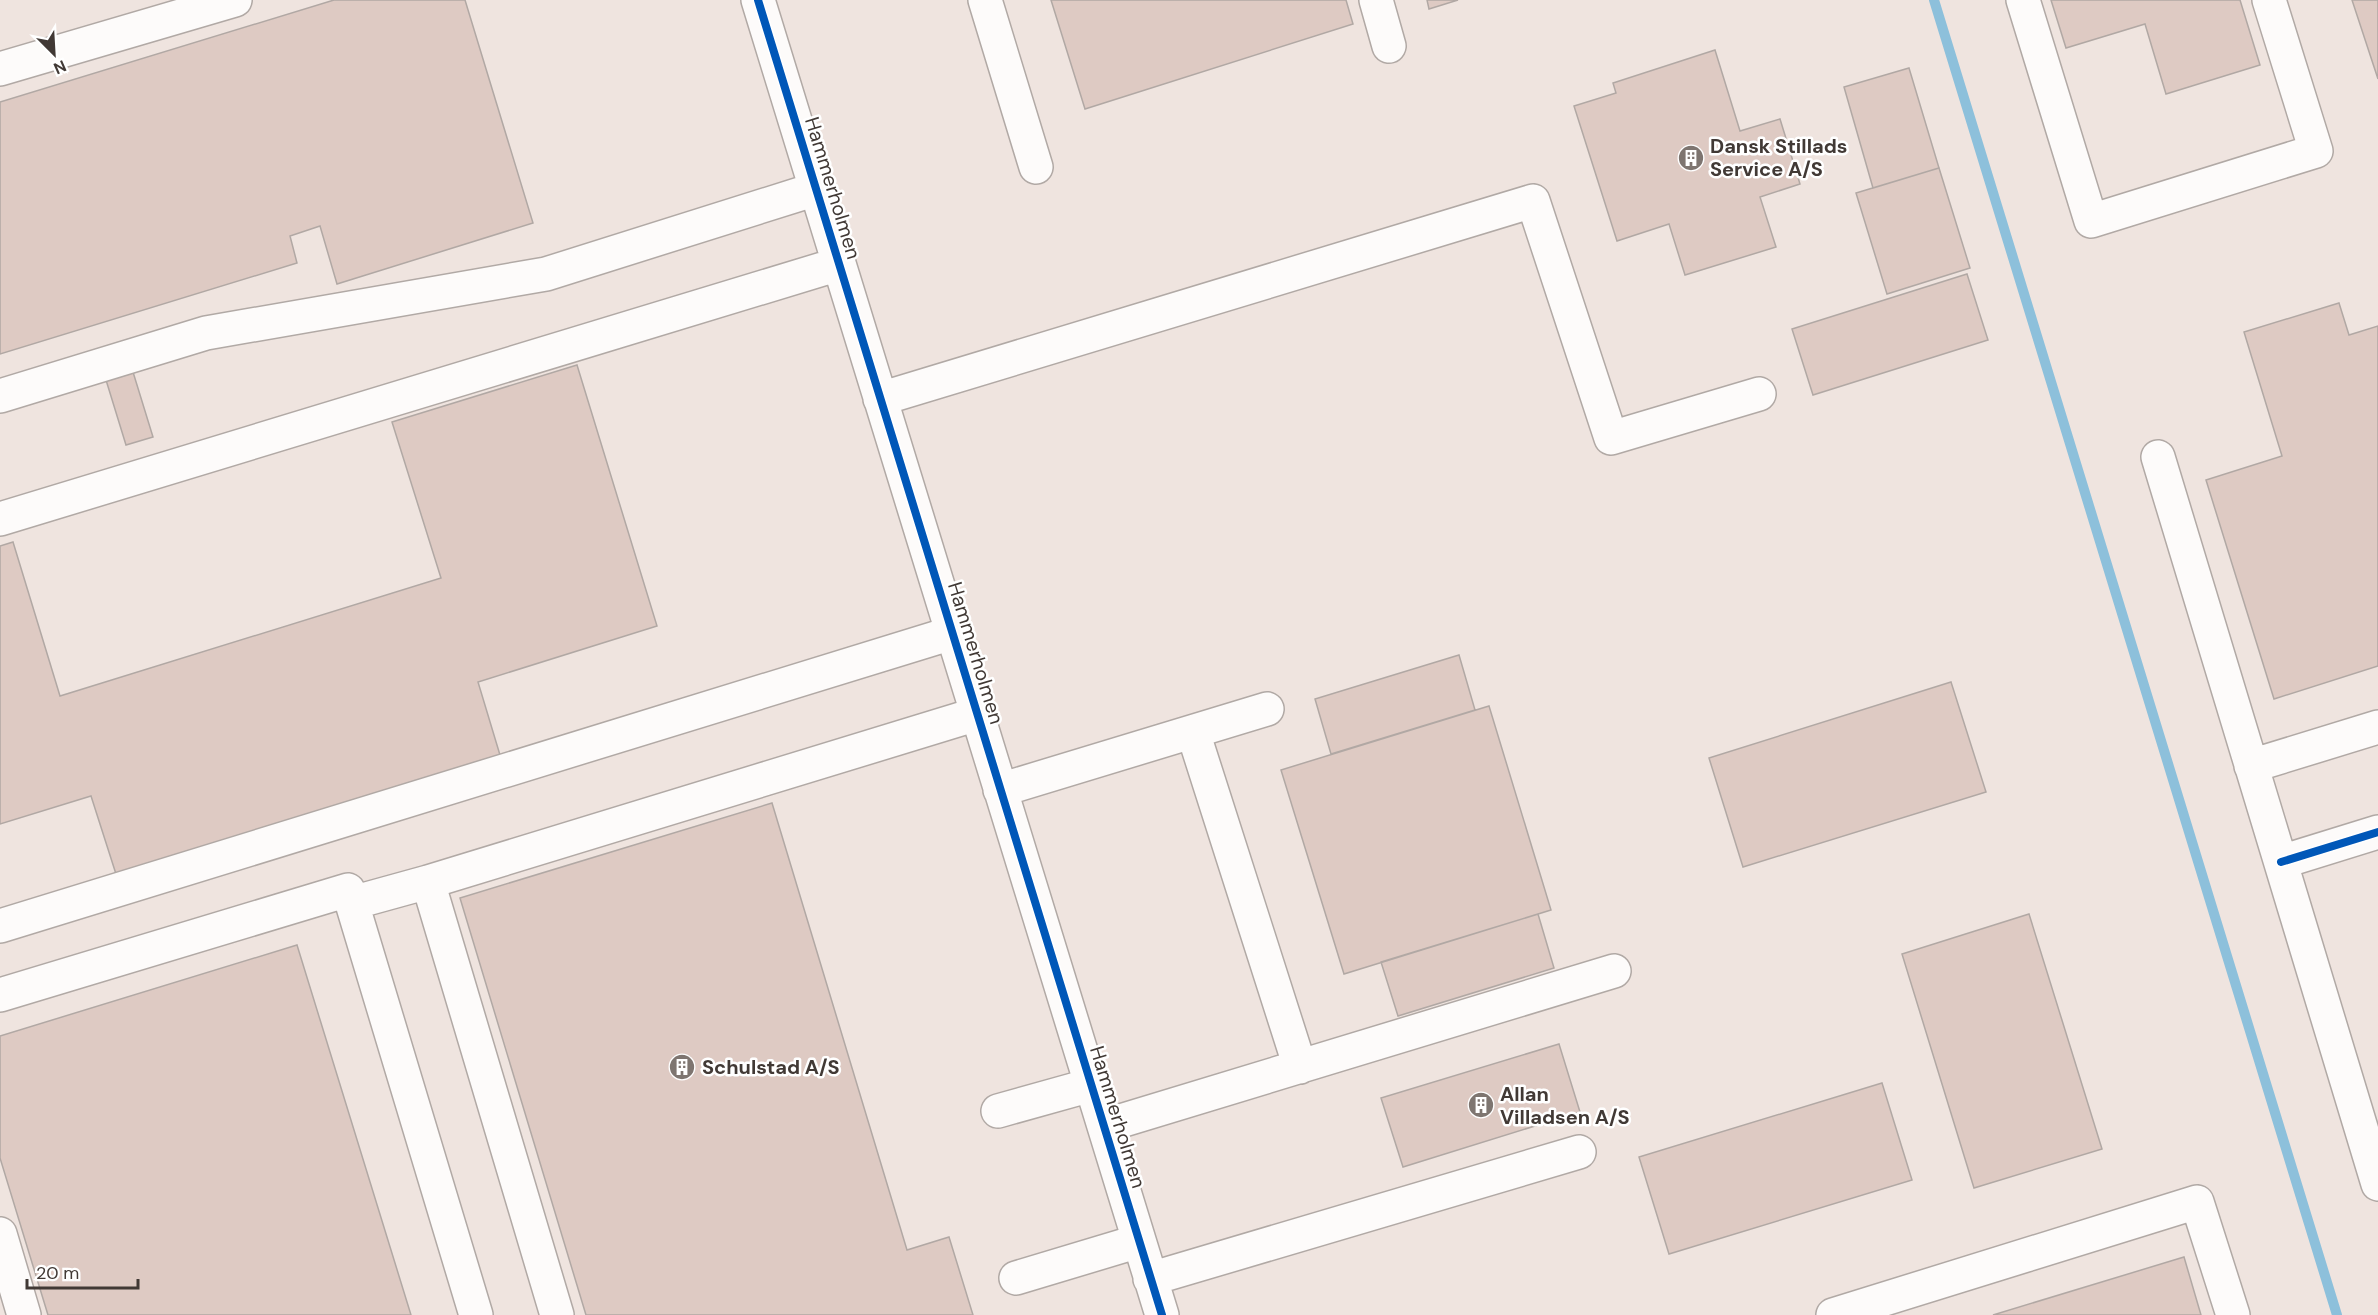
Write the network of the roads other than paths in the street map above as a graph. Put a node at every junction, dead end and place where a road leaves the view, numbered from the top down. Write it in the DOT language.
graph roads {
  1 [pos="235,0"];
  2 [pos="758,0"];
  3 [pos="985,0"];
  4 [pos="1376,0"];
  5 [pos="2023,0"];
  6 [pos="2269,0"];
  7 [pos="1389,46"];
  8 [pos="0,69"];
  9 [pos="1036,168"];
  10 [pos="816,189"];
  11 [pos="839,264"];
  12 [pos="1759,394"];
  13 [pos="0,396"];
  14 [pos="880,399"];
  15 [pos="2158,457"];
  16 [pos="0,519"];
  17 [pos="952,633"];
  18 [pos="1266,709"];
  19 [pos="977,714"];
  20 [pos="2378,727"];
  21 [pos="1193,732"];
  22 [pos="2251,766"];
  23 [pos="1000,790"];
  24 [pos="2378,832"];
  25 [pos="2281,862"];
  26 [pos="428,882"];
  27 [pos="352,903"];
  28 [pos="0,926"];
  29 [pos="1614,971"];
  30 [pos="0,995"];
  31 [pos="1300,1067"];
  32 [pos="1091,1085"];
  33 [pos="998,1111"];
  34 [pos="1104,1126"];
  35 [pos="1578,1152"];
  36 [pos="2378,1184"];
  37 [pos="0,1234"];
  38 [pos="1139,1241"];
  39 [pos="1016,1278"];
  40 [pos="1150,1279"];
  41 [pos="24,1315"];
  42 [pos="476,1315"];
  43 [pos="557,1315"];
  44 [pos="1162,1315"];
  45 [pos="1833,1315"];
  46 [pos="2233,1315"];
  1 -- 8 [label="street"];
  2 -- 10 [label="street, Hammerholmen"];
  3 -- 9 [label="street"];
  4 -- 7 [label="street"];
  5 -- 6 [label="street"];
  10 -- 11 [label="street, Hammerholmen"];
  10 -- 13 [label="street"];
  11 -- 14 [label="street, Hammerholmen"];
  11 -- 16 [label="street"];
  12 -- 14 [label="street"];
  14 -- 17 [label="street, Hammerholmen"];
  15 -- 22 [label="street"];
  17 -- 19 [label="street, Hammerholmen"];
  17 -- 28 [label="street"];
  18 -- 21 [label="street"];
  19 -- 23 [label="street, Hammerholmen"];
  19 -- 26 [label="street"];
  20 -- 22 [label="street"];
  21 -- 23 [label="street"];
  21 -- 31 [label="street"];
  22 -- 25 [label="street"];
  23 -- 32 [label="street, Hammerholmen"];
  24 -- 25 [label="street"];
  25 -- 36 [label="street"];
  26 -- 27 [label="street"];
  26 -- 43 [label="street"];
  27 -- 30 [label="street"];
  27 -- 42 [label="street"];
  29 -- 31 [label="street"];
  31 -- 34 [label="street"];
  32 -- 33 [label="street"];
  32 -- 34 [label="street, Hammerholmen"];
  34 -- 38 [label="street, Hammerholmen"];
  35 -- 40 [label="street"];
  37 -- 41 [label="street"];
  38 -- 39 [label="street"];
  38 -- 40 [label="street, Hammerholmen"];
  40 -- 44 [label="street, Hammerholmen"];
  45 -- 46 [label="street"];
}
